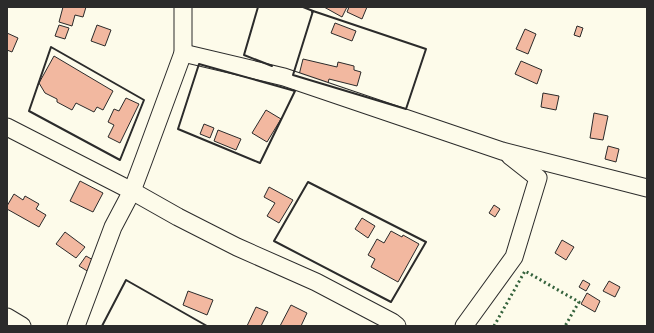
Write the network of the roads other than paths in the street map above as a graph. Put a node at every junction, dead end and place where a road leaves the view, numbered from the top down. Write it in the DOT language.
graph roads {
  1 [pos="182,7"];
  2 [pos="184,53"];
  3 [pos="7,127"];
  4 [pos="502,151"];
  5 [pos="647,188"];
  6 [pos="132,191"];
  7 [pos="7,317"];
  8 [pos="22,326"];
  9 [pos="76,326"];
  10 [pos="397,326"];
  11 [pos="464,326"];
  1 -- 2 [label="street"];
  2 -- 4 [label="street"];
  2 -- 6 [label="street"];
  3 -- 6 [label="street"];
  4 -- 5 [label="street"];
  4 -- 11 [label="street"];
  6 -- 9 [label="street"];
  6 -- 10 [label="street"];
  7 -- 8 [label="street"];
}
